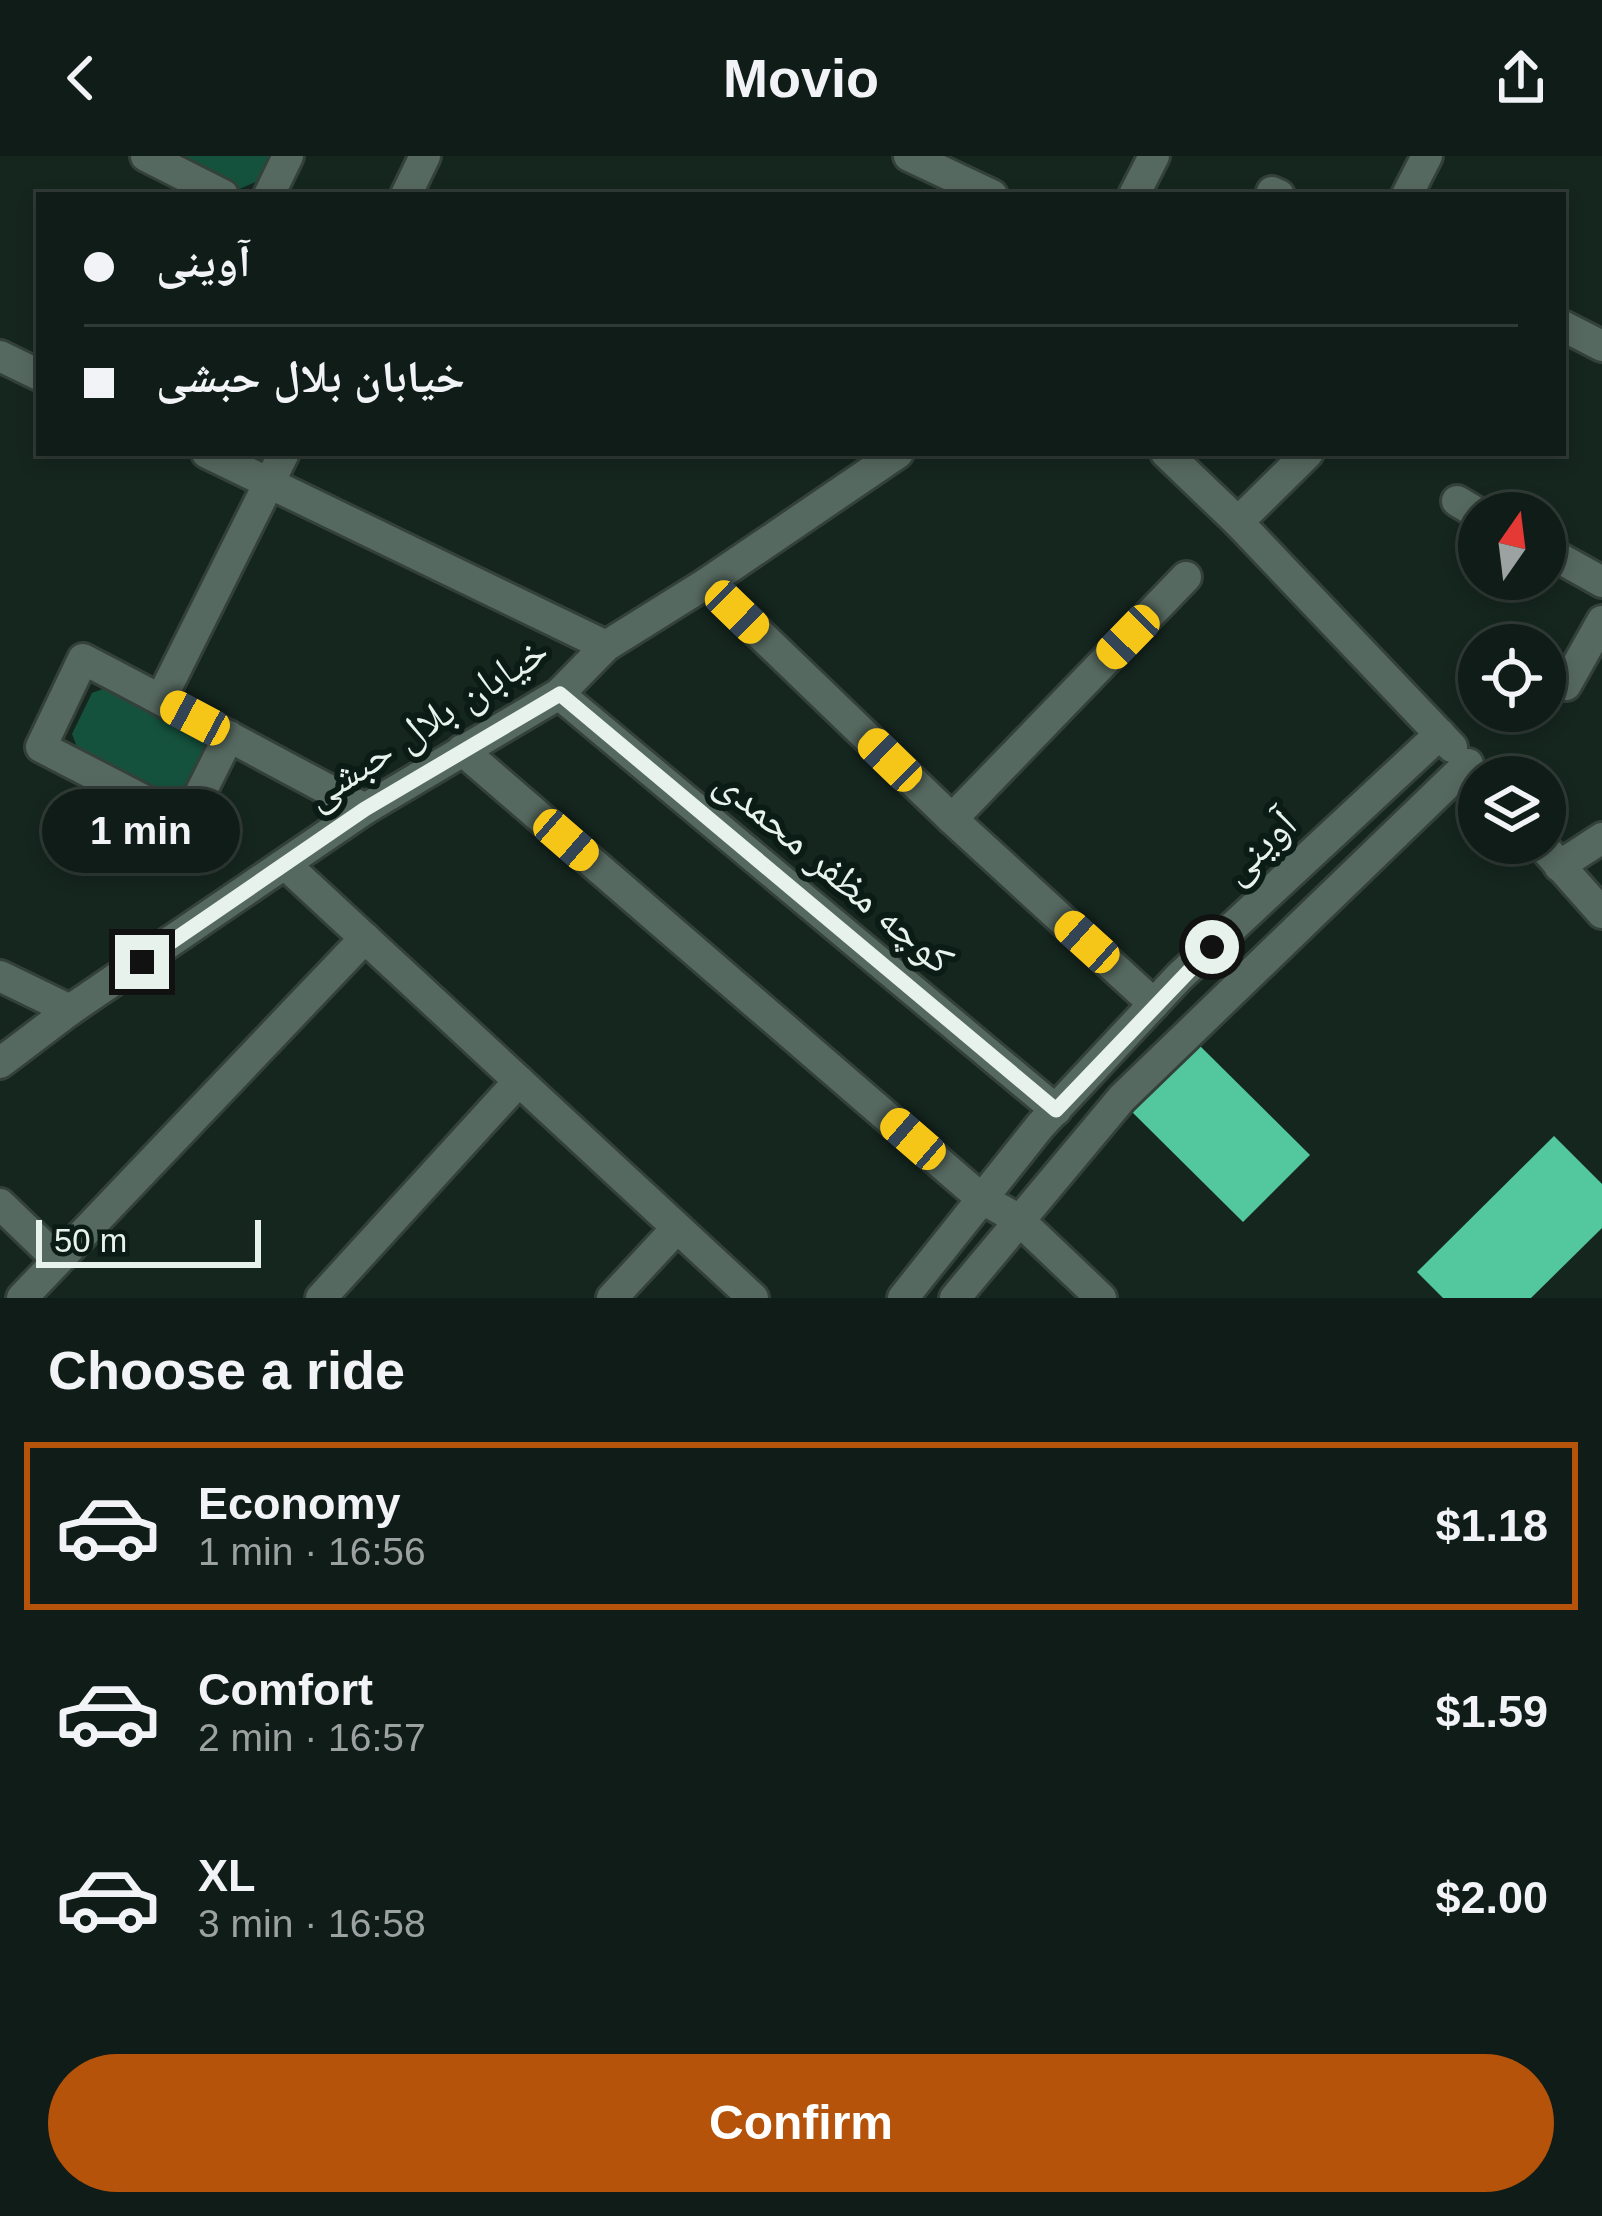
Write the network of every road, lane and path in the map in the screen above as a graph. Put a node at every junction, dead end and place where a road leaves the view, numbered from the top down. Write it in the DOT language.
graph roads {
  1 [pos="146,156"];
  2 [pos="288,156"];
  3 [pos="425,156"];
  4 [pos="909,156"];
  5 [pos="1154,156"];
  6 [pos="1426,156"];
  7 [pos="217,192"];
  8 [pos="270,192"];
  9 [pos="407,192"];
  10 [pos="986,192"];
  11 [pos="1136,192"];
  12 [pos="1408,192"];
  13 [pos="1566,328"];
  14 [pos="1602,346"];
  15 [pos="0,356"];
  16 [pos="36,373"];
  17 [pos="213,456"];
  18 [pos="283,456"];
  19 [pos="894,456"];
  20 [pos="1169,456"];
  21 [pos="1305,456"];
  22 [pos="270,483"];
  23 [pos="1238,522"];
  24 [pos="1566,562"];
  25 [pos="1186,577"];
  26 [pos="1602,582"];
  27 [pos="707,583"];
  28 [pos="1602,621"];
  29 [pos="606,646"];
  30 [pos="1566,685"];
  31 [pos="560,694"];
  32 [pos="161,700"];
  33 [pos="1439,734"];
  34 [pos="229,736"];
  35 [pos="462,750"];
  36 [pos="1460,756"];
  37 [pos="1458,787"];
  38 [pos="365,809"];
  39 [pos="952,819"];
  40 [pos="1602,838"];
  41 [pos="1566,850"];
  42 [pos="1558,864"];
  43 [pos="286,865"];
  44 [pos="1602,913"];
  45 [pos="364,938"];
  46 [pos="0,976"];
  47 [pos="1154,1004"];
  48 [pos="70,1010"];
  49 [pos="0,1063"];
  50 [pos="519,1081"];
  51 [pos="1056,1110"];
  52 [pos="982,1199"];
  53 [pos="0,1204"];
  54 [pos="1018,1219"];
  55 [pos="677,1228"];
  56 [pos="57,1258"];
  57 [pos="22,1298"];
  58 [pos="321,1298"];
  59 [pos="612,1298"];
  60 [pos="753,1298"];
  61 [pos="903,1298"];
  62 [pos="955,1298"];
  63 [pos="1101,1298"];
  1 -- 7 [label="street"];
  2 -- 8 [label="street"];
  3 -- 9 [label="street"];
  4 -- 10 [label="street"];
  5 -- 11 [label="street"];
  6 -- 12 [label="street"];
  13 -- 14 [label="street"];
  15 -- 16 [label="street"];
  17 -- 22 [label="street"];
  18 -- 22 [label="street"];
  19 -- 27 [label="street, خیابان بلال حبشی"];
  20 -- 23 [label="street"];
  21 -- 23 [label="street"];
  22 -- 29 [label="street"];
  22 -- 32 [label="street"];
  23 -- 33 [label="street"];
  24 -- 26 [label="street"];
  25 -- 39 [label="street"];
  27 -- 29 [label="street, خیابان بلال حبشی"];
  27 -- 39 [label="street"];
  28 -- 30 [label="street"];
  29 -- 31 [label="street, خیابان بلال حبشی"];
  31 -- 35 [label="street, خیابان بلال حبشی"];
  31 -- 51 [label="street, کوچه مظفر محمدی"];
  32 -- 34 [label="street"];
  32 -- 34 [label="street"];
  33 -- 36 [label="street"];
  33 -- 47 [label="street, آوینی"];
  34 -- 38 [label="street"];
  35 -- 38 [label="street, خیابان بلال حبشی"];
  35 -- 52 [label="street"];
  37 -- 54 [label="street, آوینی"];
  38 -- 43 [label="street, خیابان بلال حبشی"];
  39 -- 47 [label="street"];
  40 -- 41 [label="street"];
  42 -- 44 [label="street"];
  43 -- 45 [label="street"];
  43 -- 48 [label="street, خیابان بلال حبشی"];
  45 -- 50 [label="street"];
  45 -- 56 [label="street"];
  46 -- 48 [label="street"];
  47 -- 51 [label="street, آوینی"];
  48 -- 49 [label="street, خیابان بلال حبشی"];
  50 -- 55 [label="street"];
  50 -- 58 [label="street"];
  51 -- 52 [label="street, آوینی"];
  52 -- 54 [label="street"];
  52 -- 61 [label="street, آوینی"];
  53 -- 56 [label="street"];
  54 -- 62 [label="street, آوینی"];
  54 -- 63 [label="street"];
  55 -- 59 [label="street"];
  55 -- 60 [label="street"];
  56 -- 57 [label="street"];
}
